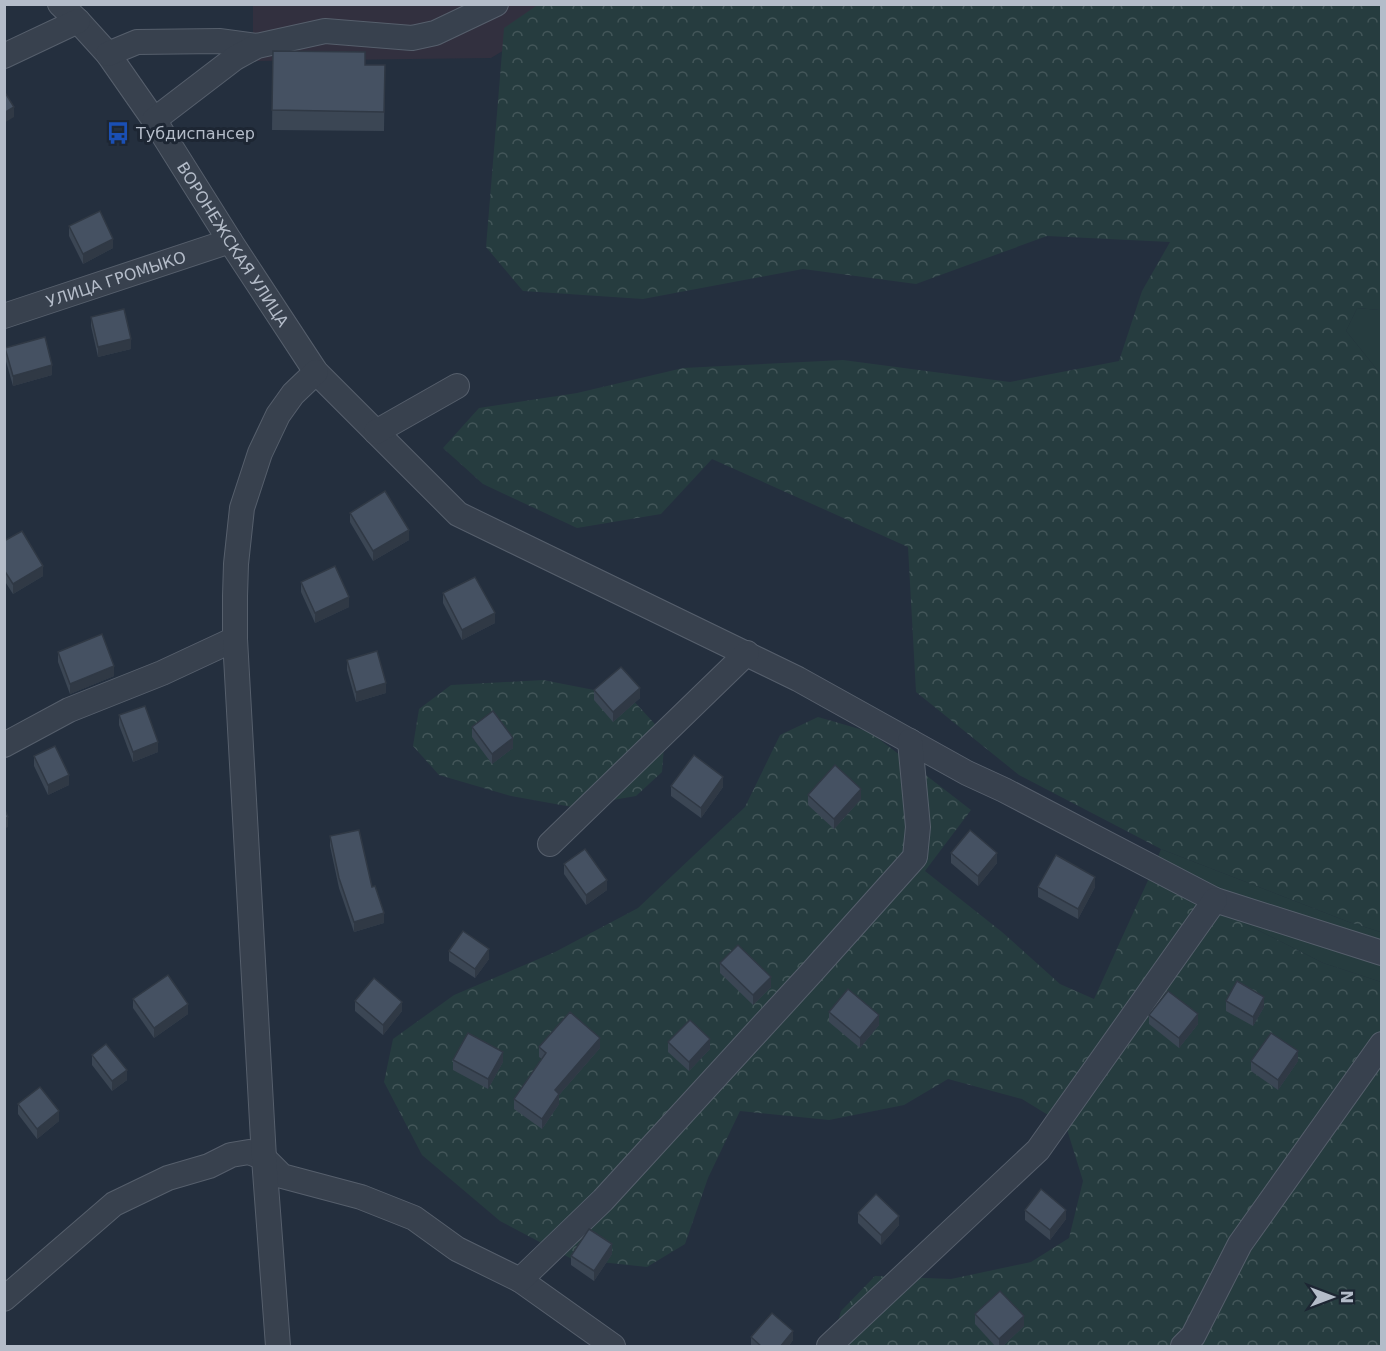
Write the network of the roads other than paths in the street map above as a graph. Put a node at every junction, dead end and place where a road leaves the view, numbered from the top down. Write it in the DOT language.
graph roads {
  1 [pos="60,4"];
  2 [pos="496,4"];
  3 [pos="78,21"];
  4 [pos="257,46"];
  5 [pos="108,54"];
  6 [pos="4,56"];
  7 [pos="154,120"];
  8 [pos="230,240"];
  9 [pos="4,316"];
  10 [pos="316,372"];
  11 [pos="457,386"];
  12 [pos="376,432"];
  13 [pos="235,639"];
  14 [pos="747,653"];
  15 [pos="910,741"];
  16 [pos="4,745"];
  17 [pos="550,844"];
  18 [pos="1215,900"];
  19 [pos="1382,952"];
  20 [pos="1382,1044"];
  21 [pos="264,1158"];
  22 [pos="520,1280"];
  23 [pos="4,1299"];
  24 [pos="280,1346"];
  25 [pos="613,1347"];
  26 [pos="829,1347"];
  27 [pos="1183,1347"];
  1 -- 3 [label="street, ВОРОНЕЖСКАЯ УЛИЦА"];
  2 -- 4 [label="street"];
  3 -- 5 [label="street, ВОРОНЕЖСКАЯ УЛИЦА"];
  3 -- 6 [label="street"];
  4 -- 5 [label="street"];
  4 -- 7 [label="street"];
  5 -- 7 [label="street, ВОРОНЕЖСКАЯ УЛИЦА"];
  7 -- 8 [label="street, ВОРОНЕЖСКАЯ УЛИЦА"];
  8 -- 9 [label="street, УЛИЦА ГРОМЫКО"];
  8 -- 10 [label="street, ВОРОНЕЖСКАЯ УЛИЦА"];
  10 -- 12 [label="street, ВОРОНЕЖСКАЯ УЛИЦА"];
  10 -- 13 [label="street"];
  11 -- 12 [label="street"];
  12 -- 14 [label="street, ВОРОНЕЖСКАЯ УЛИЦА"];
  13 -- 16 [label="street"];
  13 -- 21 [label="street"];
  14 -- 15 [label="street, ВОРОНЕЖСКАЯ УЛИЦА"];
  14 -- 17 [label="street"];
  15 -- 18 [label="street, ВОРОНЕЖСКАЯ УЛИЦА"];
  15 -- 22 [label="street"];
  18 -- 19 [label="street, ВОРОНЕЖСКАЯ УЛИЦА"];
  18 -- 26 [label="street"];
  20 -- 27 [label="street"];
  21 -- 22 [label="street"];
  21 -- 23 [label="street"];
  21 -- 24 [label="street"];
  22 -- 25 [label="street"];
}
